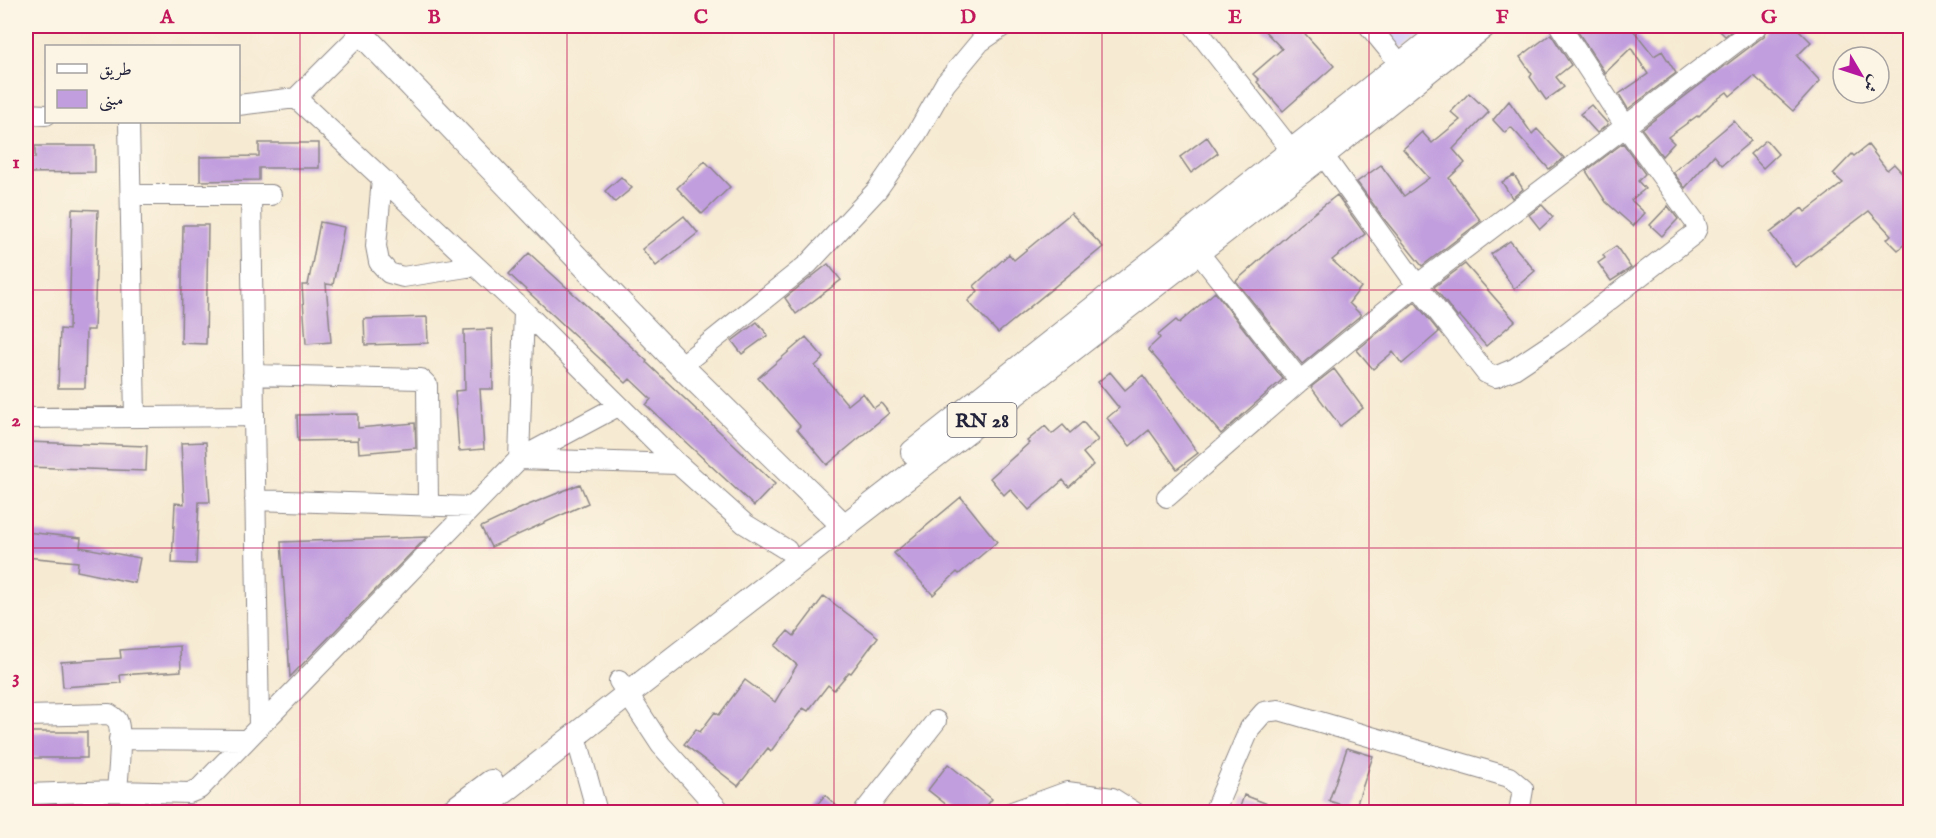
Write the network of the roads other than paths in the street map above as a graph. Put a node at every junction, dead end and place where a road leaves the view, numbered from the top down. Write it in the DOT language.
graph roads {
  1 [pos="1003,26"];
  2 [pos="1194,26"];
  3 [pos="1369,26"];
  4 [pos="1449,26"];
  5 [pos="1484,26"];
  6 [pos="1560,26"];
  7 [pos="1757,26"];
  8 [pos="362,28"];
  9 [pos="1401,65"];
  10 [pos="296,98"];
  11 [pos="240,105"];
  12 [pos="26,114"];
  13 [pos="45,115"];
  14 [pos="129,123"];
  15 [pos="1626,127"];
  16 [pos="1292,151"];
  17 [pos="1323,155"];
  18 [pos="382,179"];
  19 [pos="131,195"];
  20 [pos="251,195"];
  21 [pos="271,195"];
  22 [pos="1198,252"];
  23 [pos="473,266"];
  24 [pos="1417,285"];
  25 [pos="524,311"];
  26 [pos="681,366"];
  27 [pos="253,375"];
  28 [pos="1300,381"];
  29 [pos="618,406"];
  30 [pos="254,416"];
  31 [pos="26,417"];
  32 [pos="135,417"];
  33 [pos="519,459"];
  34 [pos="678,464"];
  35 [pos="1167,497"];
  36 [pos="255,500"];
  37 [pos="428,505"];
  38 [pos="472,507"];
  39 [pos="838,521"];
  40 [pos="787,550"];
  41 [pos="624,688"];
  42 [pos="26,716"];
  43 [pos="936,721"];
  44 [pos="259,726"];
  45 [pos="576,736"];
  46 [pos="119,739"];
  47 [pos="245,740"];
  48 [pos="117,791"];
  49 [pos="96,792"];
  50 [pos="26,794"];
  51 [pos="93,813"];
  52 [pos="451,813"];
  53 [pos="478,813"];
  54 [pos="597,813"];
  55 [pos="721,813"];
  56 [pos="864,813"];
  57 [pos="1012,813"];
  58 [pos="1134,813"];
  59 [pos="1214,813"];
  60 [pos="1519,813"];
  1 -- 26 [label="street"];
  2 -- 16 [label="street"];
  3 -- 9 [label="street"];
  4 -- 9 [label="main road, RN 28"];
  5 -- 17 [label="main road, RN 28"];
  6 -- 15 [label="street"];
  7 -- 15 [label="street"];
  8 -- 10 [label="street"];
  8 -- 26 [label="main road"];
  9 -- 16 [label="main road, RN 28"];
  10 -- 11 [label="street"];
  10 -- 18 [label="street"];
  12 -- 13 [label="street"];
  14 -- 19 [label="street"];
  15 -- 24 [label="street"];
  15 -- 24 [label="street"];
  16 -- 39 [label="main road, RN 28"];
  17 -- 22 [label="main road, RN 28"];
  17 -- 24 [label="street"];
  18 -- 23 [label="street"];
  18 -- 23 [label="street"];
  19 -- 20 [label="street"];
  19 -- 32 [label="street"];
  20 -- 21 [label="street"];
  20 -- 27 [label="street"];
  22 -- 28 [label="street"];
  22 -- 39 [label="main road, RN 28"];
  23 -- 25 [label="street"];
  24 -- 28 [label="street"];
  25 -- 29 [label="street"];
  25 -- 33 [label="street"];
  26 -- 39 [label="main road"];
  27 -- 30 [label="street"];
  27 -- 37 [label="street"];
  28 -- 35 [label="street"];
  29 -- 33 [label="street"];
  29 -- 34 [label="street"];
  30 -- 32 [label="street"];
  30 -- 36 [label="street"];
  31 -- 32 [label="street"];
  33 -- 34 [label="street"];
  33 -- 38 [label="street"];
  34 -- 40 [label="street"];
  36 -- 37 [label="street"];
  36 -- 44 [label="street"];
  37 -- 38 [label="street"];
  38 -- 44 [label="street"];
  39 -- 40 [label="main road, RN 28"];
  39 -- 41 [label="main road, RN 28"];
  40 -- 41 [label="main road, RN 28"];
  41 -- 45 [label="main road, RN 28"];
  41 -- 52 [label="main road, RN 28"];
  41 -- 55 [label="street"];
  42 -- 46 [label="street"];
  43 -- 56 [label="street"];
  44 -- 47 [label="street"];
  45 -- 53 [label="main road, RN 28"];
  45 -- 54 [label="street"];
  46 -- 47 [label="street"];
  46 -- 48 [label="street"];
  47 -- 48 [label="street"];
  48 -- 49 [label="street"];
  49 -- 50 [label="street"];
  49 -- 51 [label="street"];
  57 -- 58 [label="street"];
  59 -- 60 [label="street"];
}
